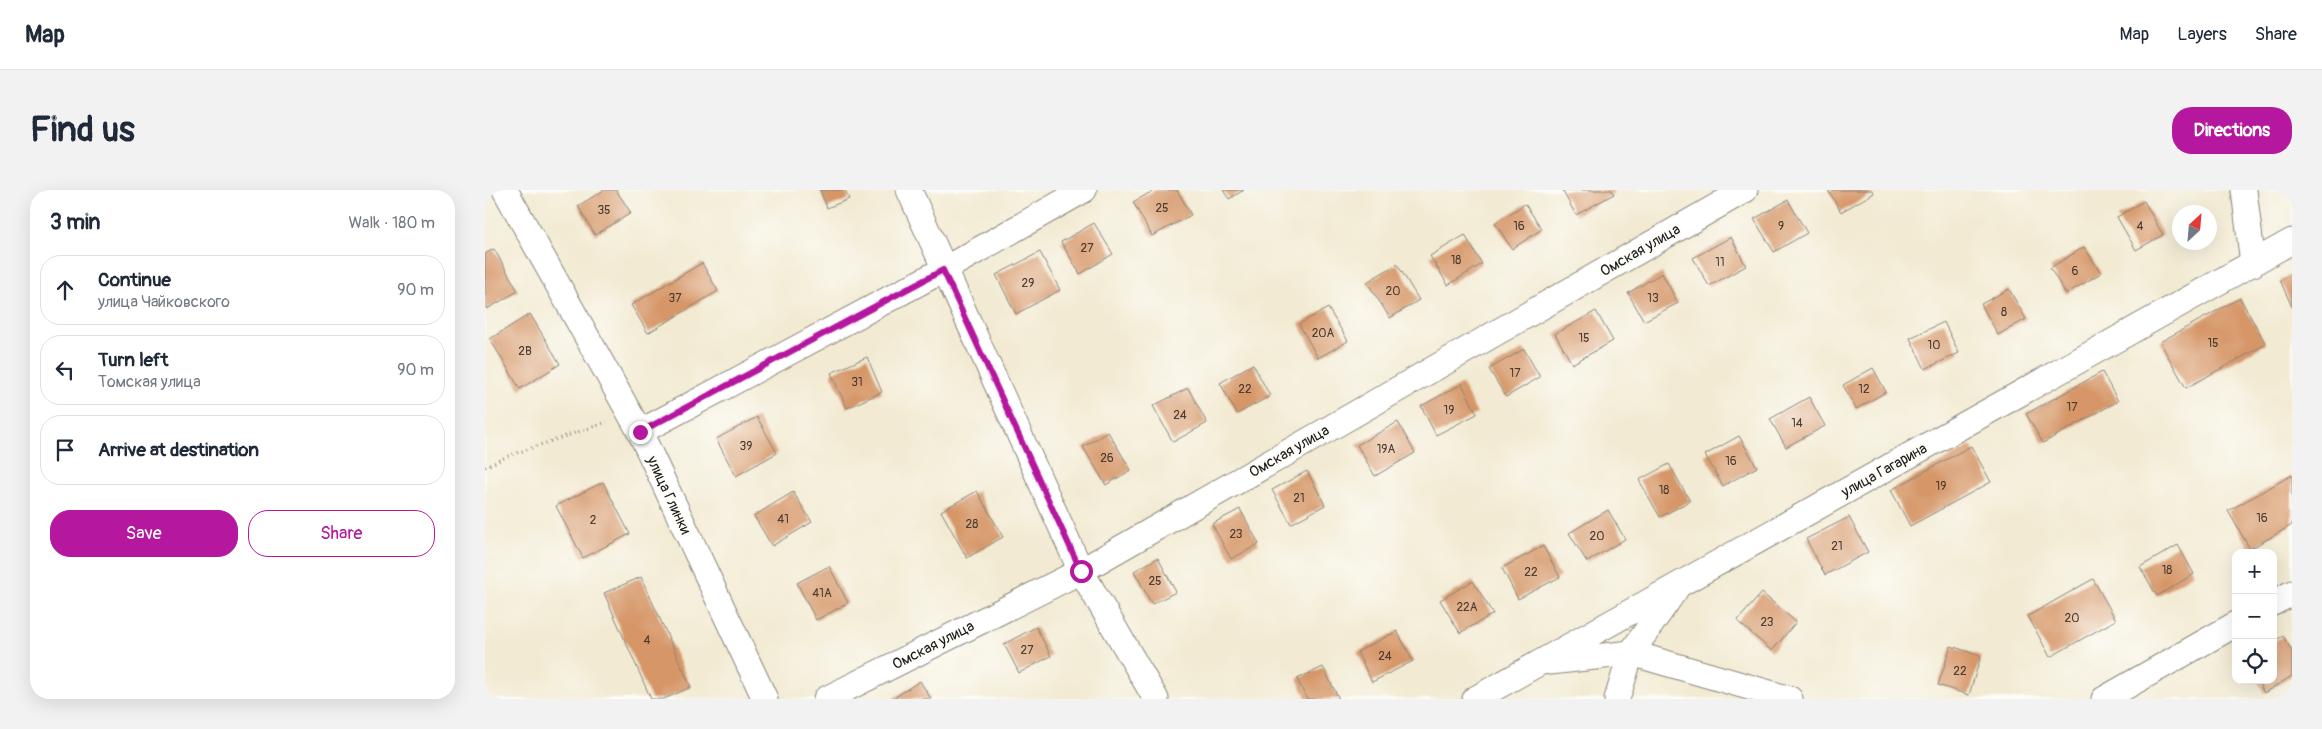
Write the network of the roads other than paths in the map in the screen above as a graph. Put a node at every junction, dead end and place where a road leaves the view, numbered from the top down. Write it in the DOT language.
graph roads {
  1 [pos="505,190"];
  2 [pos="909,190"];
  3 [pos="1084,190"];
  4 [pos="1745,190"];
  5 [pos="2244,190"];
  6 [pos="2292,241"];
  7 [pos="2253,264"];
  8 [pos="943,270"];
  9 [pos="634,423"];
  10 [pos="1081,571"];
  11 [pos="1680,583"];
  12 [pos="2292,593"];
  13 [pos="2277,601"];
  14 [pos="2232,626"];
  15 [pos="1631,653"];
  16 [pos="1537,664"];
  17 [pos="765,699"];
  18 [pos="826,699"];
  19 [pos="1156,699"];
  20 [pos="1475,699"];
  21 [pos="1617,699"];
  22 [pos="1790,699"];
  23 [pos="2103,699"];
  1 -- 9 [label="street, улица Глинки"];
  2 -- 8 [label="street"];
  3 -- 8 [label="street"];
  4 -- 10 [label="street, Омская улица"];
  5 -- 7 [label="street"];
  6 -- 7 [label="street, улица Гагарина"];
  7 -- 11 [label="street, улица Гагарина"];
  8 -- 9 [label="street"];
  8 -- 10 [label="street"];
  9 -- 17 [label="street, улица Глинки"];
  10 -- 18 [label="street, Омская улица"];
  10 -- 19 [label="street"];
  11 -- 15 [label="street"];
  11 -- 16 [label="street, улица Гагарина"];
  12 -- 13 [label="street"];
  14 -- 23 [label="street"];
  15 -- 16 [label="street"];
  15 -- 21 [label="street"];
  15 -- 22 [label="street"];
  16 -- 20 [label="street, улица Гагарина"];
}
